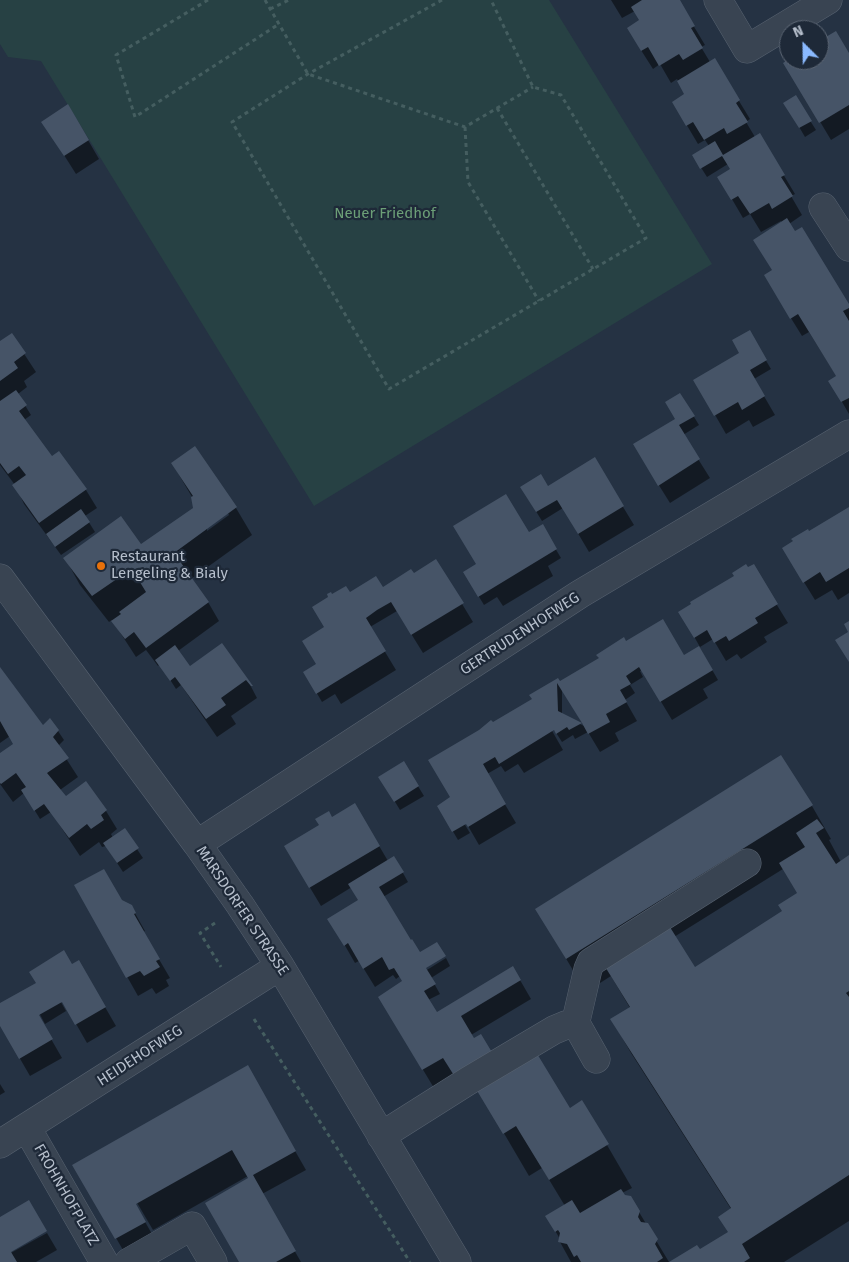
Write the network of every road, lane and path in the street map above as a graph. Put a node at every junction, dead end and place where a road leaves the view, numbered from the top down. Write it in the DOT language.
graph roads {
  1 [pos="208,0"];
  2 [pos="265,0"];
  3 [pos="289,0"];
  4 [pos="442,0"];
  5 [pos="491,0"];
  6 [pos="718,0"];
  7 [pos="828,0"];
  8 [pos="270,9"];
  9 [pos="279,24"];
  10 [pos="308,74"];
  11 [pos="533,87"];
  12 [pos="497,108"];
  13 [pos="466,127"];
  14 [pos="823,207"];
  15 [pos="849,248"];
  16 [pos="593,269"];
  17 [pos="539,302"];
  18 [pos="849,434"];
  19 [pos="0,578"];
  20 [pos="197,844"];
  21 [pos="747,863"];
  22 [pos="240,905"];
  23 [pos="280,966"];
  24 [pos="238,994"];
  25 [pos="575,1025"];
  26 [pos="596,1060"];
  27 [pos="27,1128"];
  28 [pos="381,1136"];
  29 [pos="0,1144"];
  30 [pos="104,1262"];
  31 [pos="129,1262"];
  32 [pos="213,1262"];
  33 [pos="410,1262"];
  34 [pos="456,1262"];
  1 -- 9 [label="path"];
  2 -- 8 [label="path"];
  3 -- 8 [label="path"];
  4 -- 10 [label="path"];
  5 -- 11 [label="path"];
  6 -- 7 [label="street"];
  8 -- 9 [label="path"];
  9 -- 10 [label="path"];
  10 -- 13 [label="path"];
  10 -- 17 [label="path"];
  11 -- 12 [label="path"];
  11 -- 16 [label="path"];
  12 -- 13 [label="path"];
  12 -- 16 [label="path"];
  13 -- 17 [label="path"];
  14 -- 15 [label="street"];
  16 -- 17 [label="path"];
  18 -- 20 [label="street, GERTRUDENHOFWEG"];
  19 -- 20 [label="street, MARSDORFER STRASSE"];
  20 -- 22 [label="street, MARSDORFER STRASSE"];
  21 -- 25 [label="street"];
  22 -- 23 [label="street, MARSDORFER STRASSE"];
  22 -- 24 [label="path"];
  23 -- 24 [label="street, HEIDEHOFWEG"];
  23 -- 28 [label="street, MARSDORFER STRASSE"];
  24 -- 27 [label="street, HEIDEHOFWEG"];
  24 -- 33 [label="path"];
  25 -- 26 [label="street"];
  25 -- 28 [label="street"];
  27 -- 29 [label="street, HEIDEHOFWEG"];
  27 -- 30 [label="street, FROHNHOFPLATZ"];
  28 -- 34 [label="street, MARSDORFER STRASSE"];
  31 -- 32 [label="street"];
}
